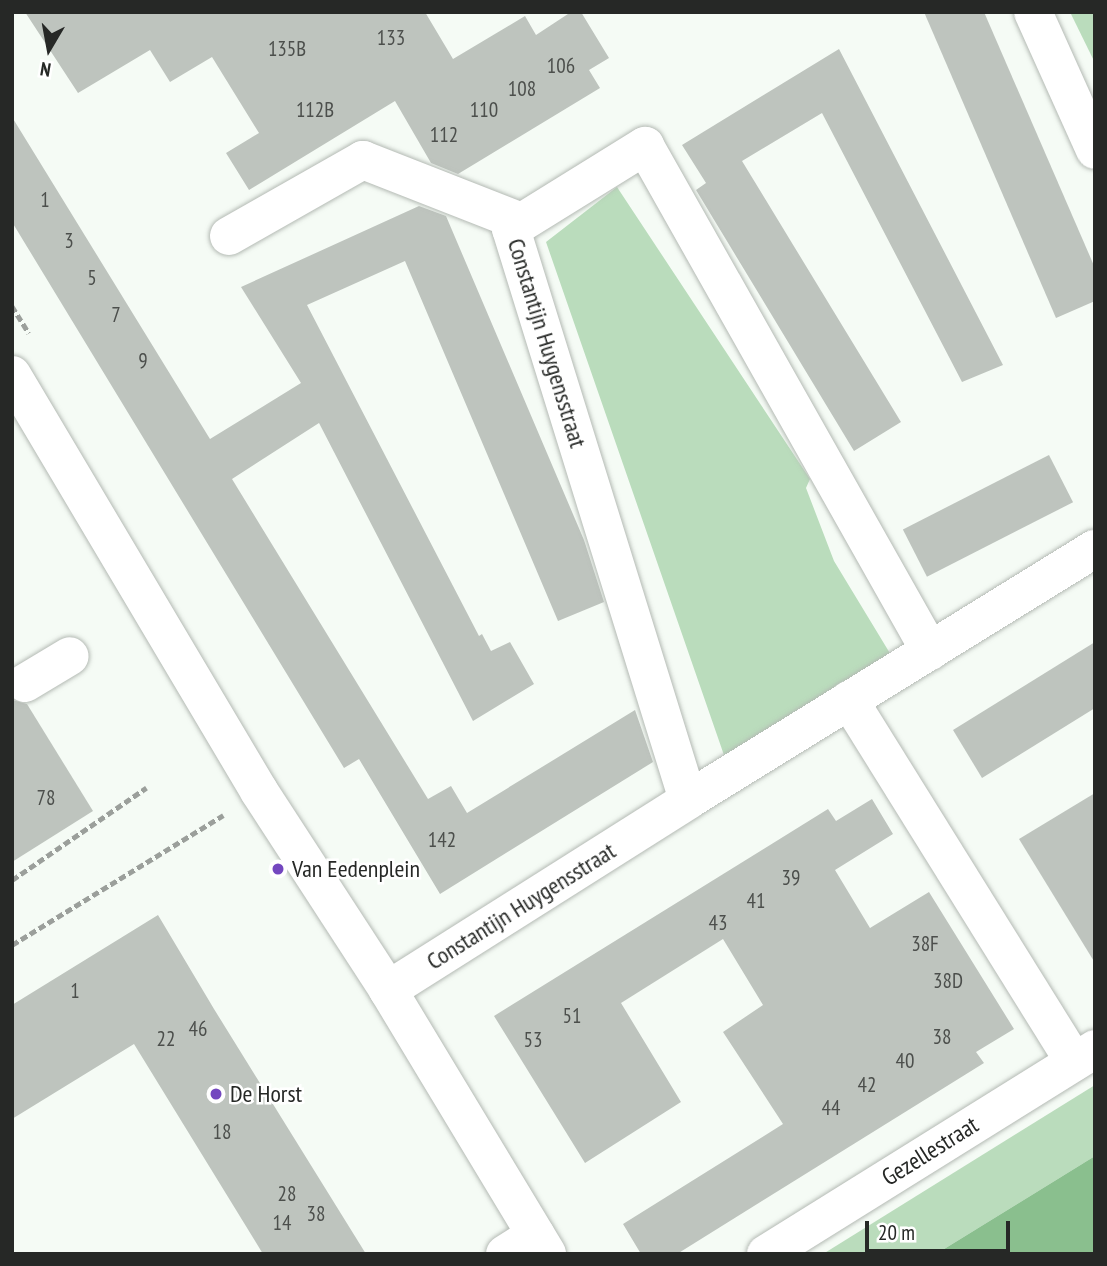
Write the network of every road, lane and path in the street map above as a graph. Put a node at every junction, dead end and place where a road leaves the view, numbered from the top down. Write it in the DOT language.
graph roads {
  1 [pos="1033,12"];
  2 [pos="1095,150"];
  3 [pos="521,222"];
  4 [pos="229,236"];
  5 [pos="12,375"];
  6 [pos="1095,549"];
  7 [pos="930,651"];
  8 [pos="70,656"];
  9 [pos="25,683"];
  10 [pos="849,701"];
  11 [pos="146,788"];
  12 [pos="688,800"];
  13 [pos="179,843"];
  14 [pos="12,880"];
  15 [pos="12,945"];
  16 [pos="388,990"];
  17 [pos="1084,1056"];
  18 [pos="529,1248"];
  19 [pos="766,1254"];
  1 -- 2 [label="street"];
  3 -- 4 [label="street"];
  3 -- 7 [label="street, Constantijn Huygensstraat"];
  3 -- 12 [label="street, Constantijn Huygensstraat"];
  5 -- 16 [label="street"];
  6 -- 7 [label="street, Constantijn Huygensstraat"];
  7 -- 10 [label="street, Constantijn Huygensstraat"];
  8 -- 9 [label="street"];
  10 -- 12 [label="street, Constantijn Huygensstraat"];
  10 -- 17 [label="street"];
  11 -- 14 [label="path"];
  12 -- 16 [label="street, Constantijn Huygensstraat"];
  13 -- 15 [label="path"];
  16 -- 18 [label="street"];
  17 -- 19 [label="street, Gezellestraat"];
}
